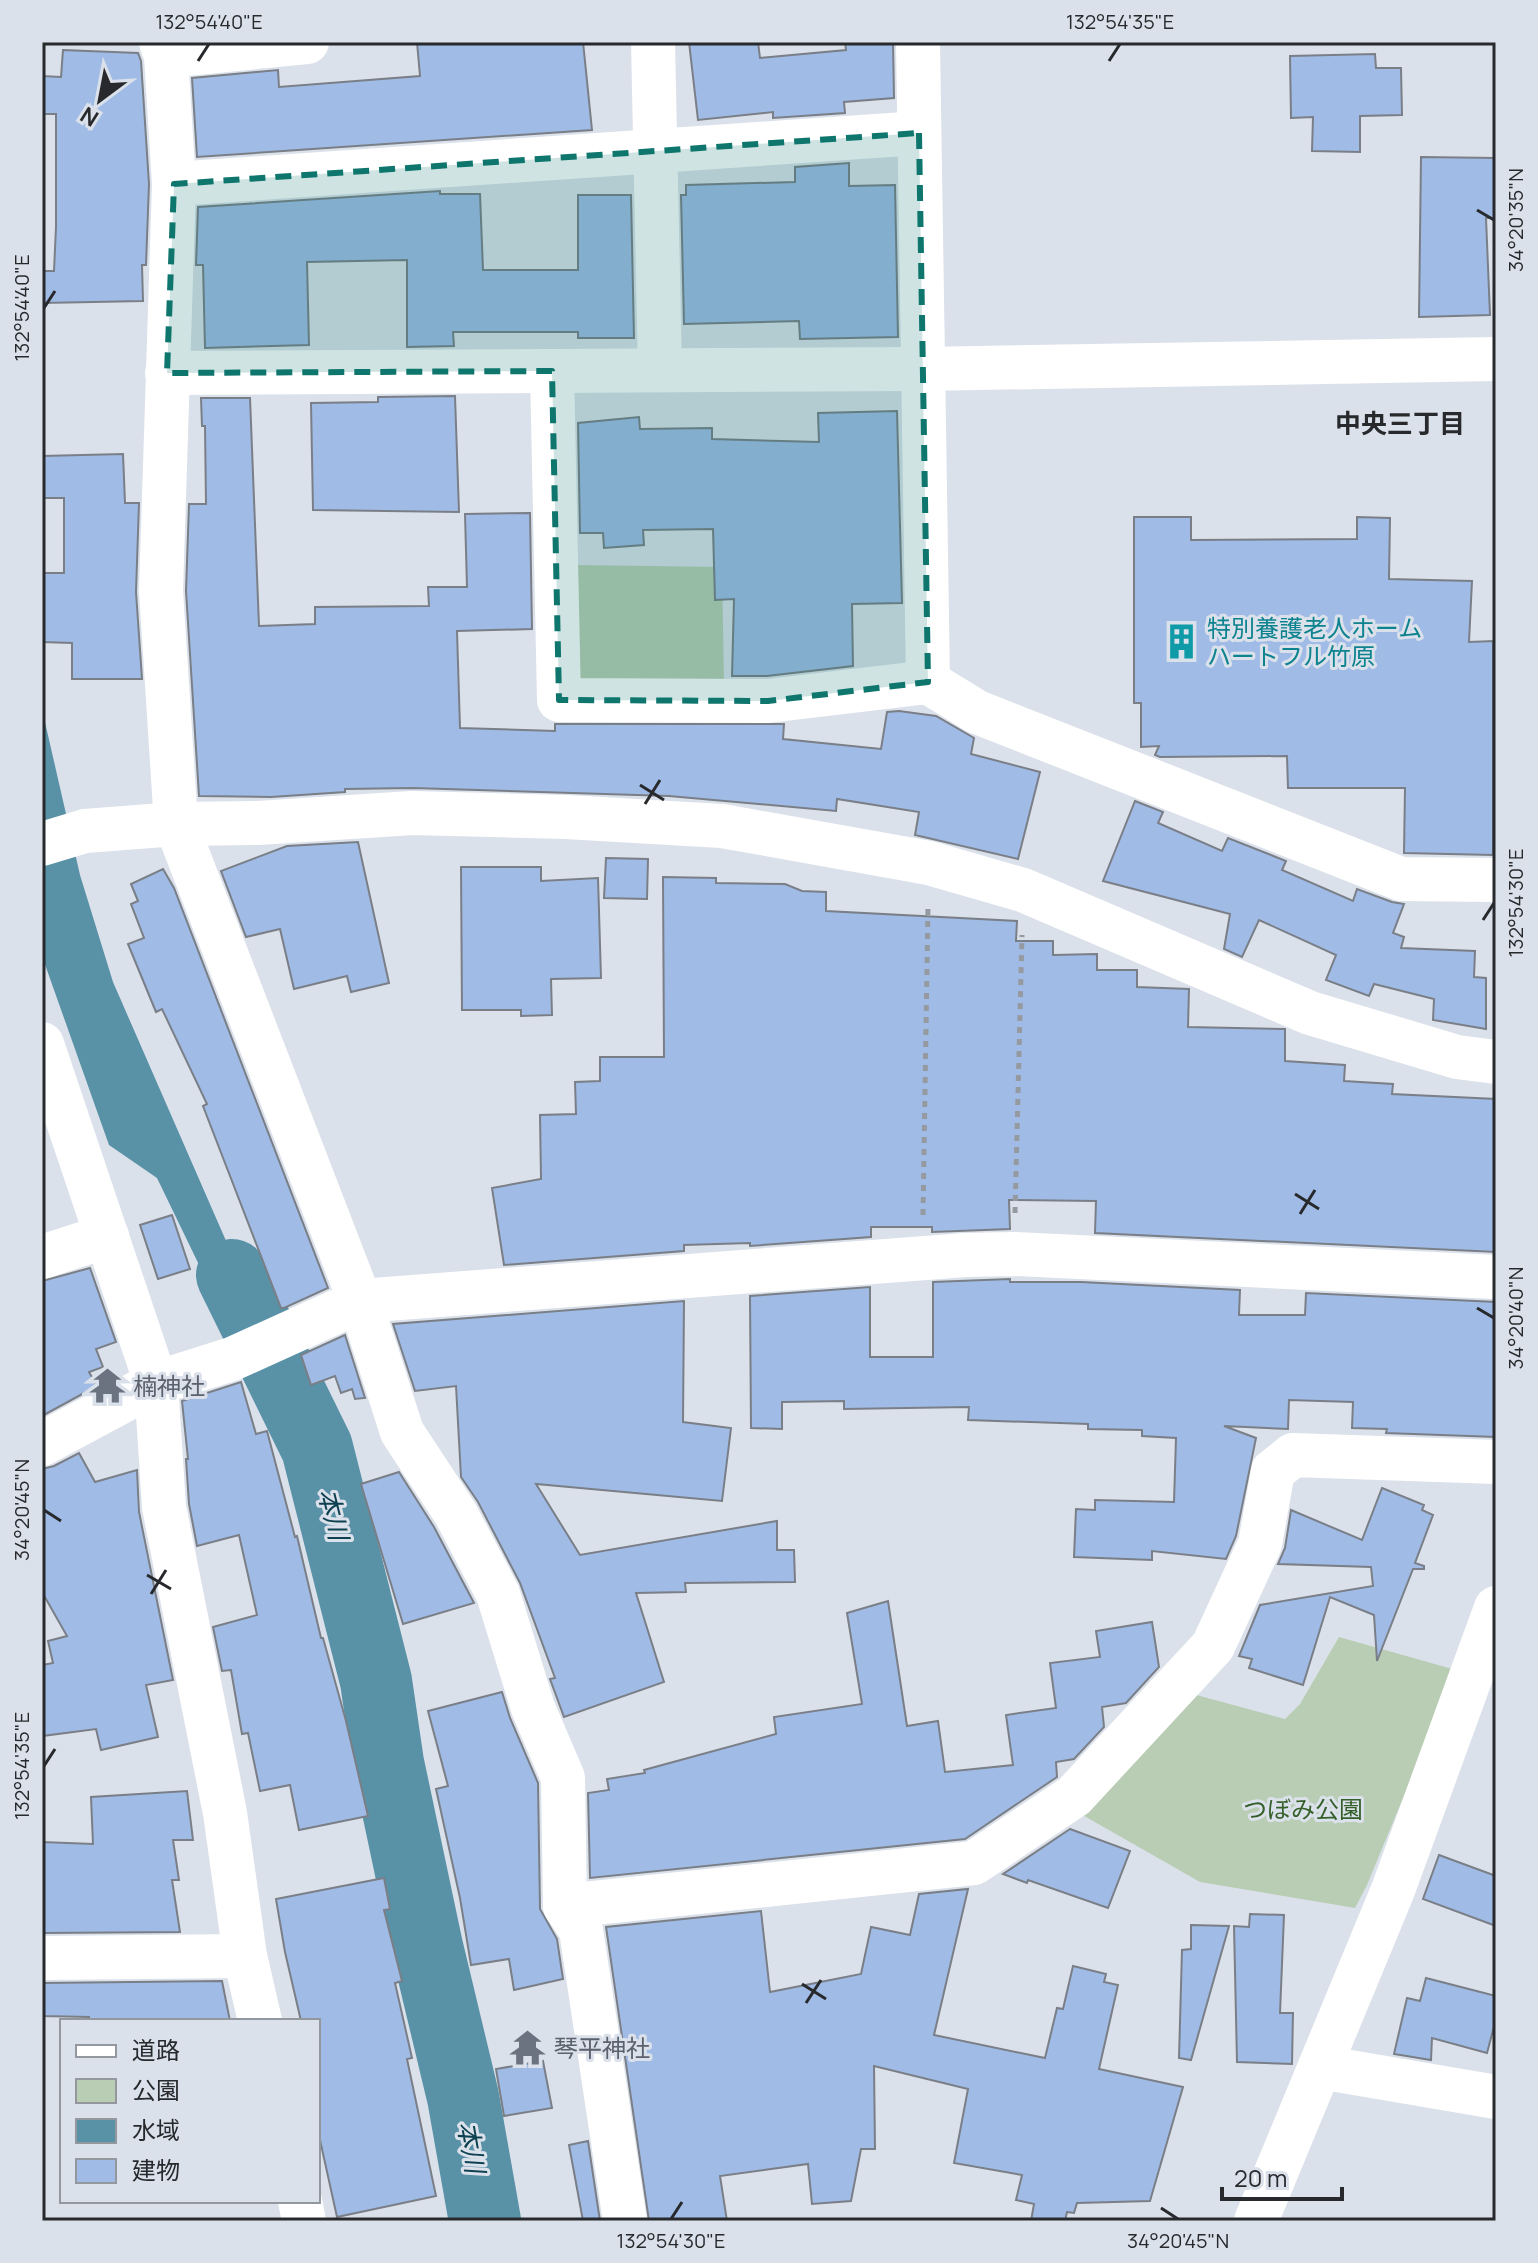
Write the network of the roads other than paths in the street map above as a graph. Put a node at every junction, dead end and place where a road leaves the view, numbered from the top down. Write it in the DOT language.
graph roads {
  1 [pos="307,42"];
  2 [pos="653,42"];
  3 [pos="918,42"];
  4 [pos="164,49"];
  5 [pos="919,133"];
  6 [pos="655,150"];
  7 [pos="174,184"];
  8 [pos="1496,359"];
  9 [pos="923,369"];
  10 [pos="660,370"];
  11 [pos="552,371"];
  12 [pos="167,373"];
  13 [pos="928,682"];
  14 [pos="176,824"];
  15 [pos="42,844"];
  16 [pos="1496,880"];
  17 [pos="42,1044"];
  18 [pos="1496,1062"];
  19 [pos="107,1236"];
  20 [pos="42,1257"];
  21 [pos="1496,1277"];
  22 [pos="360,1301"];
  23 [pos="156,1383"];
  24 [pos="42,1444"];
  25 [pos="1496,1462"];
  26 [pos="1496,1608"];
  27 [pos="565,1906"];
  28 [pos="245,1956"];
  29 [pos="42,1958"];
  30 [pos="260,2019"];
  31 [pos="1320,2067"];
  32 [pos="1496,2097"];
  33 [pos="625,2221"];
  34 [pos="1256,2221"];
  1 -- 4 [label="street"];
  2 -- 6 [label="street"];
  3 -- 5 [label="street"];
  4 -- 7 [label="street"];
  5 -- 6 [label="street"];
  5 -- 9 [label="street"];
  6 -- 7 [label="street"];
  6 -- 10 [label="street"];
  7 -- 12 [label="street"];
  8 -- 9 [label="street"];
  9 -- 10 [label="street"];
  9 -- 13 [label="street"];
  10 -- 11 [label="street"];
  11 -- 12 [label="street"];
  11 -- 13 [label="street"];
  12 -- 14 [label="street"];
  13 -- 16 [label="street"];
  14 -- 15 [label="street"];
  14 -- 18 [label="street"];
  14 -- 22 [label="street"];
  17 -- 19 [label="street"];
  19 -- 20 [label="street"];
  19 -- 23 [label="street"];
  21 -- 22 [label="street"];
  22 -- 23 [label="street"];
  22 -- 27 [label="street"];
  23 -- 24 [label="street"];
  23 -- 28 [label="street"];
  25 -- 27 [label="street"];
  26 -- 31 [label="street"];
  27 -- 33 [label="street"];
  28 -- 29 [label="street"];
  28 -- 30 [label="street"];
  31 -- 32 [label="street"];
  31 -- 34 [label="street"];
}
